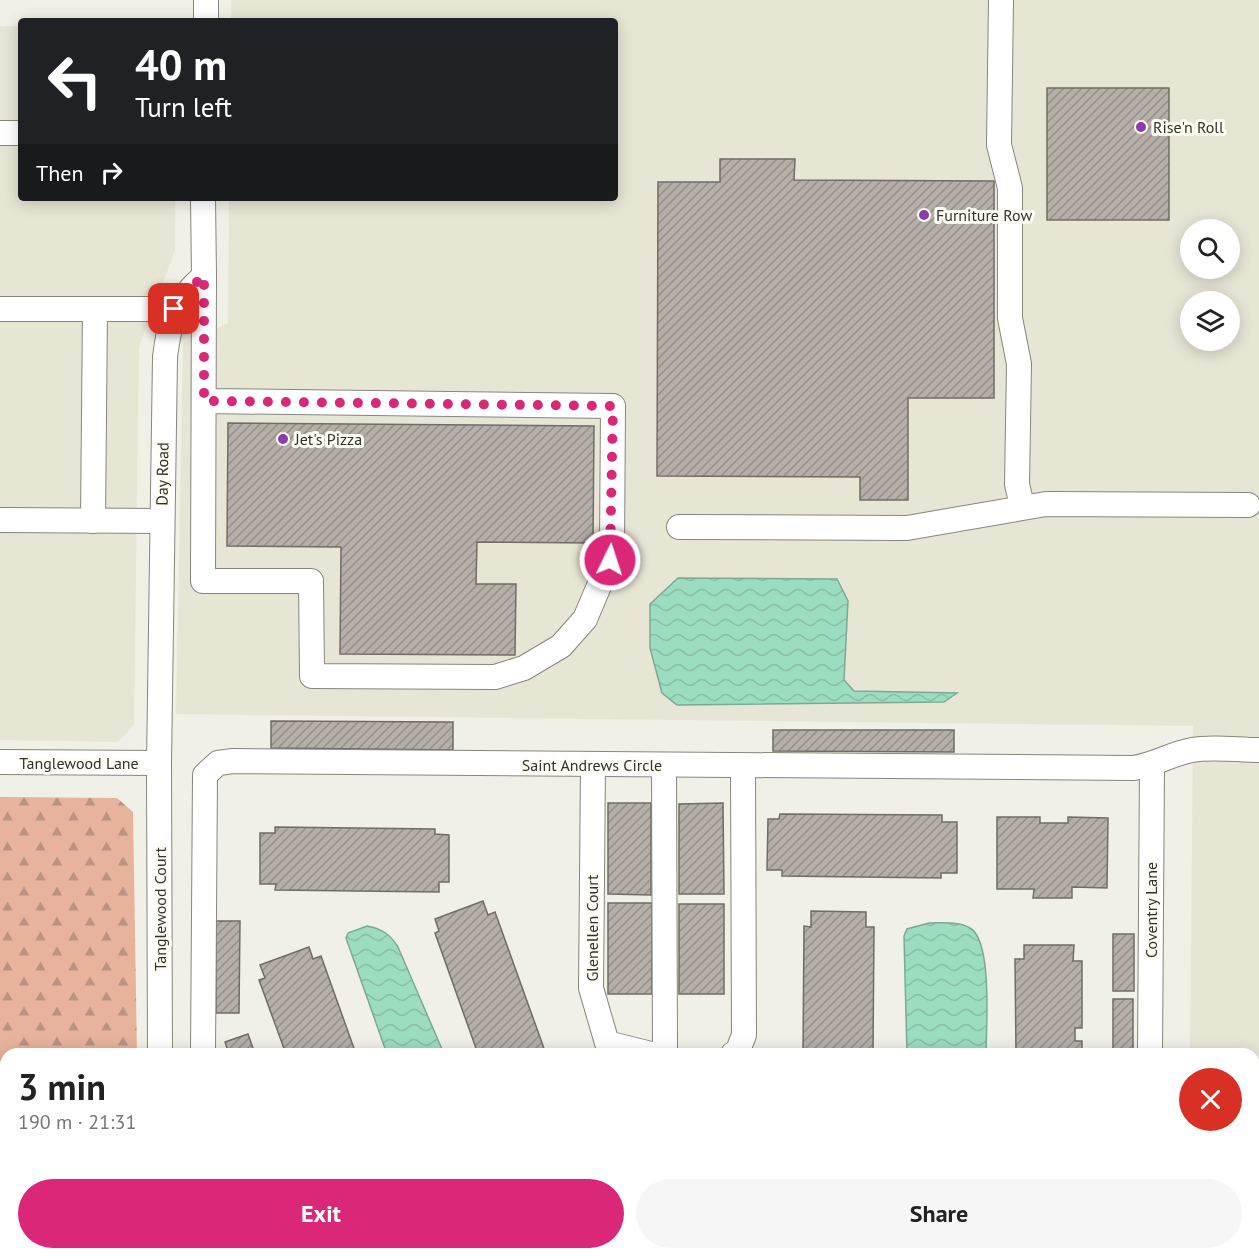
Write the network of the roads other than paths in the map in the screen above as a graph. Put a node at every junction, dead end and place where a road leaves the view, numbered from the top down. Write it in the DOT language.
graph roads {
  1 [pos="206,0"];
  2 [pos="1002,0"];
  3 [pos="206,18"];
  4 [pos="0,133"];
  5 [pos="18,133"];
  6 [pos="203,201"];
  7 [pos="204,276"];
  8 [pos="0,309"];
  9 [pos="95,309"];
  10 [pos="174,309"];
  11 [pos="204,401"];
  12 [pos="1022,506"];
  13 [pos="1248,506"];
  14 [pos="0,520"];
  15 [pos="93,521"];
  16 [pos="162,522"];
  17 [pos="679,527"];
  18 [pos="1259,750"];
  19 [pos="0,762"];
  20 [pos="159,764"];
  21 [pos="593,765"];
  22 [pos="664,765"];
  23 [pos="743,766"];
  24 [pos="1152,766"];
  25 [pos="160,1048"];
  26 [pos="203,1048"];
  27 [pos="627,1048"];
  28 [pos="665,1048"];
  29 [pos="739,1048"];
  30 [pos="1150,1048"];
  1 -- 3 [label="street"];
  2 -- 12 [label="street"];
  4 -- 5 [label="street"];
  6 -- 7 [label="street"];
  7 -- 10 [label="street, Day Road"];
  7 -- 11 [label="street"];
  8 -- 9 [label="street"];
  9 -- 10 [label="street"];
  9 -- 15 [label="street"];
  10 -- 16 [label="street, Day Road"];
  11 -- 11 [label="street"];
  12 -- 13 [label="street"];
  12 -- 17 [label="street"];
  14 -- 15 [label="street"];
  15 -- 16 [label="street"];
  16 -- 20 [label="street, Day Road"];
  18 -- 24 [label="street, Saint Andrews Circle"];
  19 -- 20 [label="street, Tanglewood Lane"];
  20 -- 25 [label="street, Tanglewood Court"];
  21 -- 22 [label="street, Saint Andrews Circle"];
  21 -- 26 [label="street, Saint Andrews Circle"];
  21 -- 27 [label="street, Glenellen Court"];
  22 -- 23 [label="street, Saint Andrews Circle"];
  22 -- 28 [label="street"];
  23 -- 24 [label="street, Saint Andrews Circle"];
  23 -- 29 [label="street"];
  24 -- 30 [label="street, Coventry Lane"];
}
